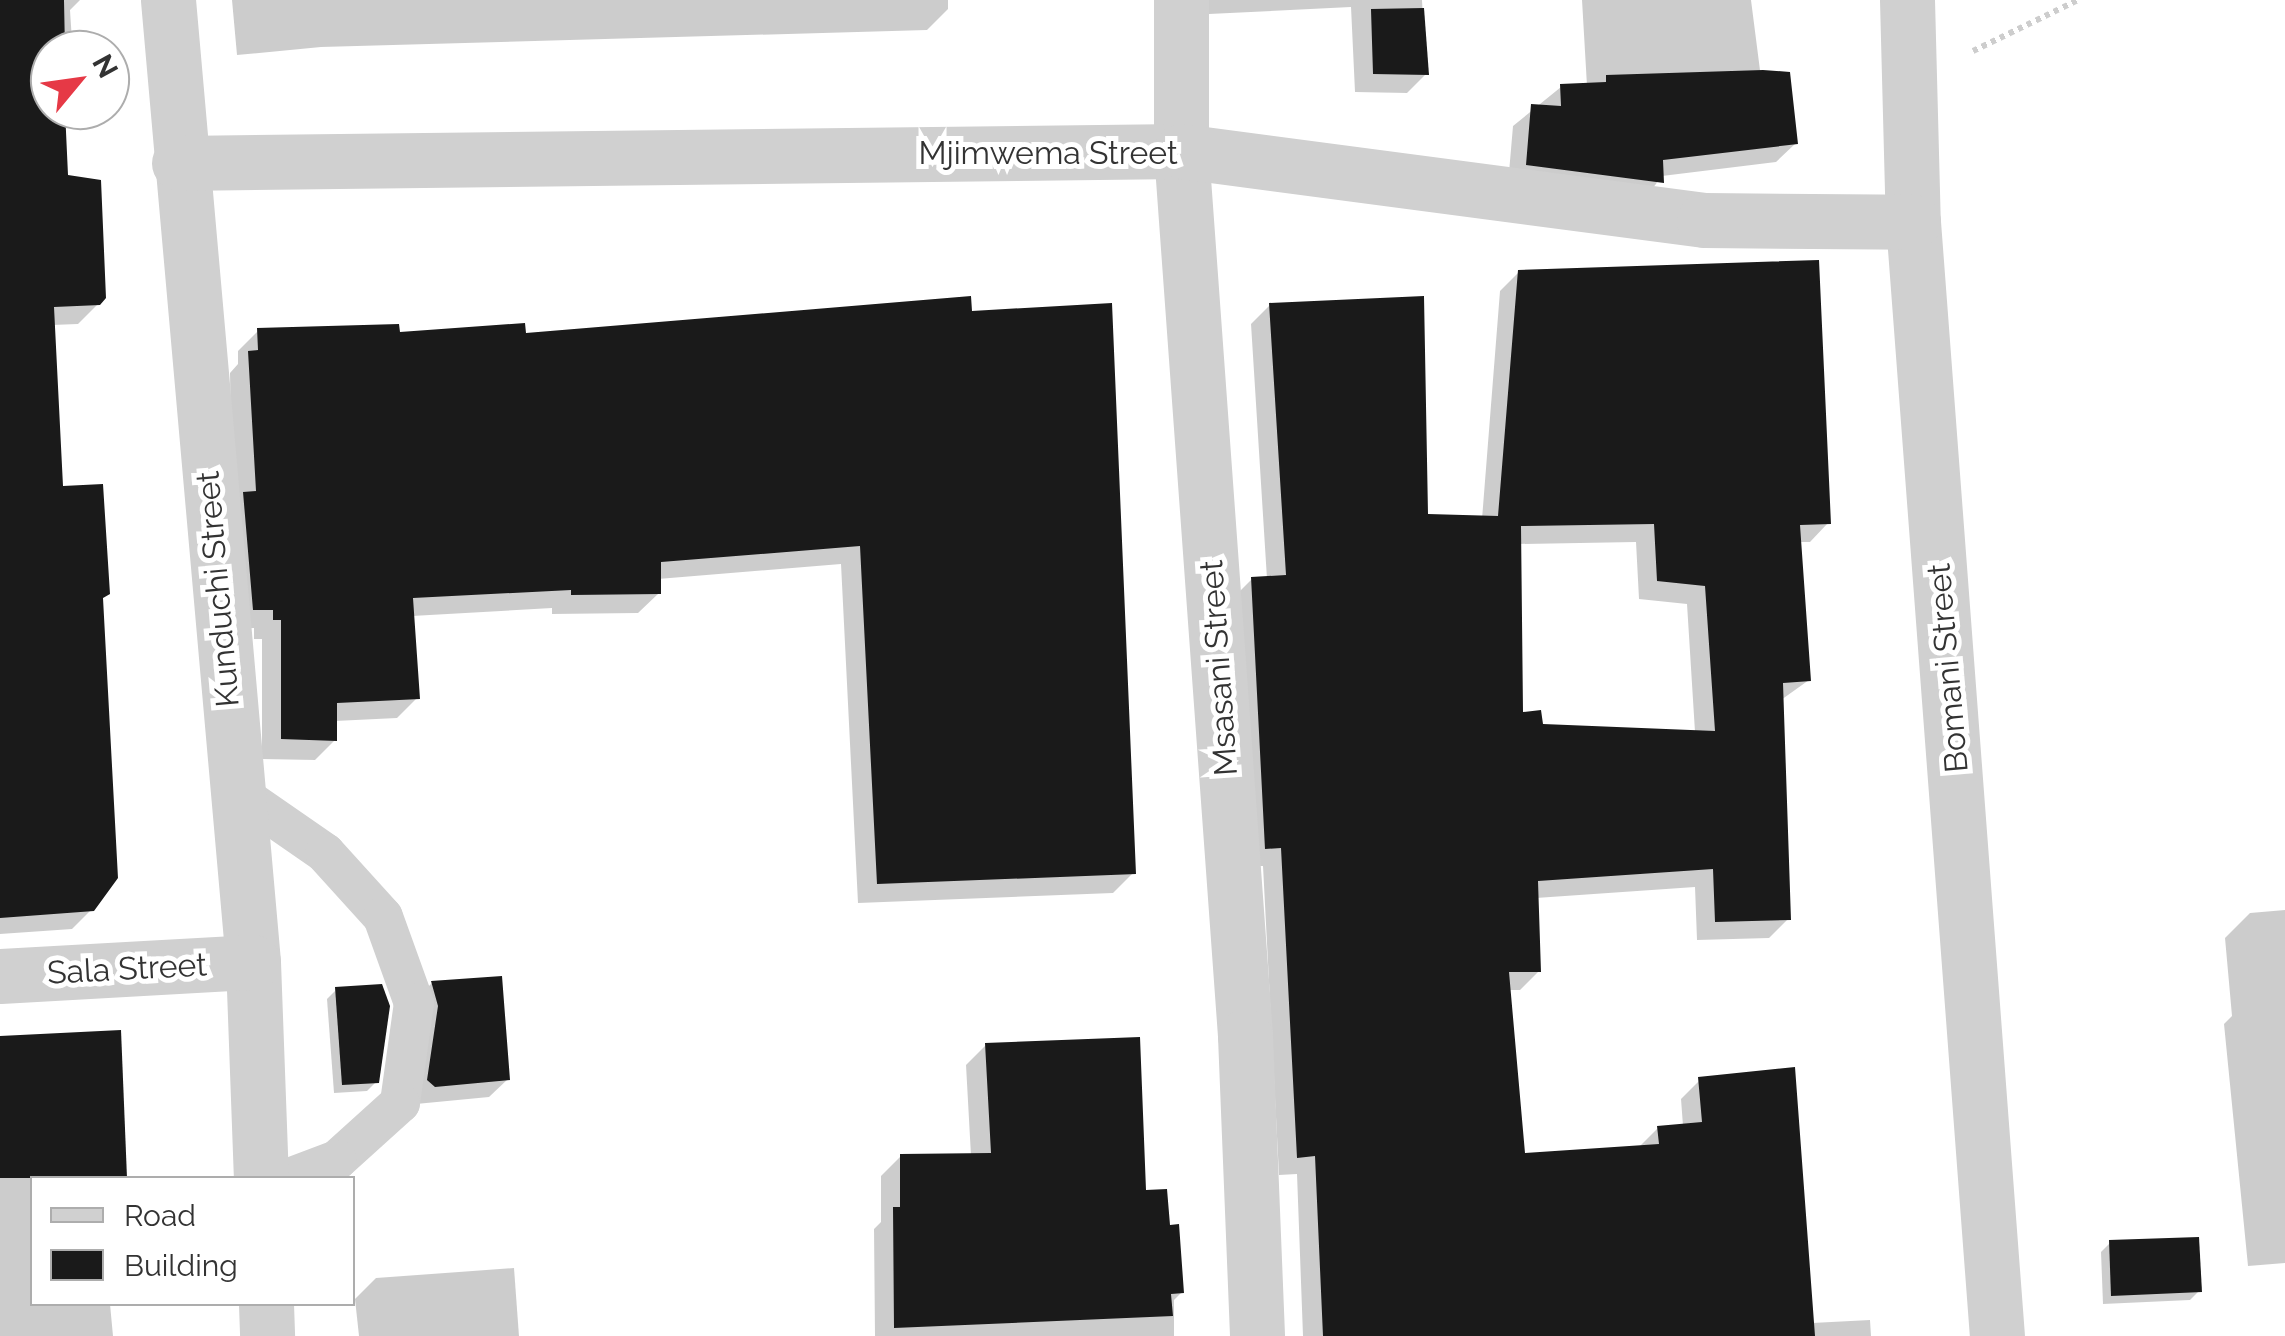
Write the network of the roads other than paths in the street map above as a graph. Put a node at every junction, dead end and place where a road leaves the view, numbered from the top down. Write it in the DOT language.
graph roads {
  1 [pos="168,0"];
  2 [pos="1182,0"];
  3 [pos="1908,0"];
  4 [pos="1181,151"];
  5 [pos="179,163"];
  6 [pos="1913,222"];
  7 [pos="237,792"];
  8 [pos="254,962"];
  9 [pos="0,976"];
  10 [pos="261,1176"];
  11 [pos="294,1176"];
  12 [pos="266,1306"];
  13 [pos="267,1336"];
  14 [pos="1256,1336"];
  15 [pos="1997,1336"];
  1 -- 5 [label="street, Kunduchi Street"];
  2 -- 4 [label="street, Msasani Street"];
  3 -- 6 [label="street, Bomani Street"];
  4 -- 5 [label="street, Mjimwema Street"];
  4 -- 6 [label="street, Mjimwema Street"];
  4 -- 14 [label="street, Msasani Street"];
  5 -- 7 [label="street, Kunduchi Street"];
  6 -- 15 [label="street, Bomani Street"];
  7 -- 8 [label="street, Kunduchi Street"];
  7 -- 11 [label="lane"];
  8 -- 9 [label="street, Sala Street"];
  8 -- 10 [label="street, Kunduchi Street"];
  12 -- 13 [label="street"];
}
